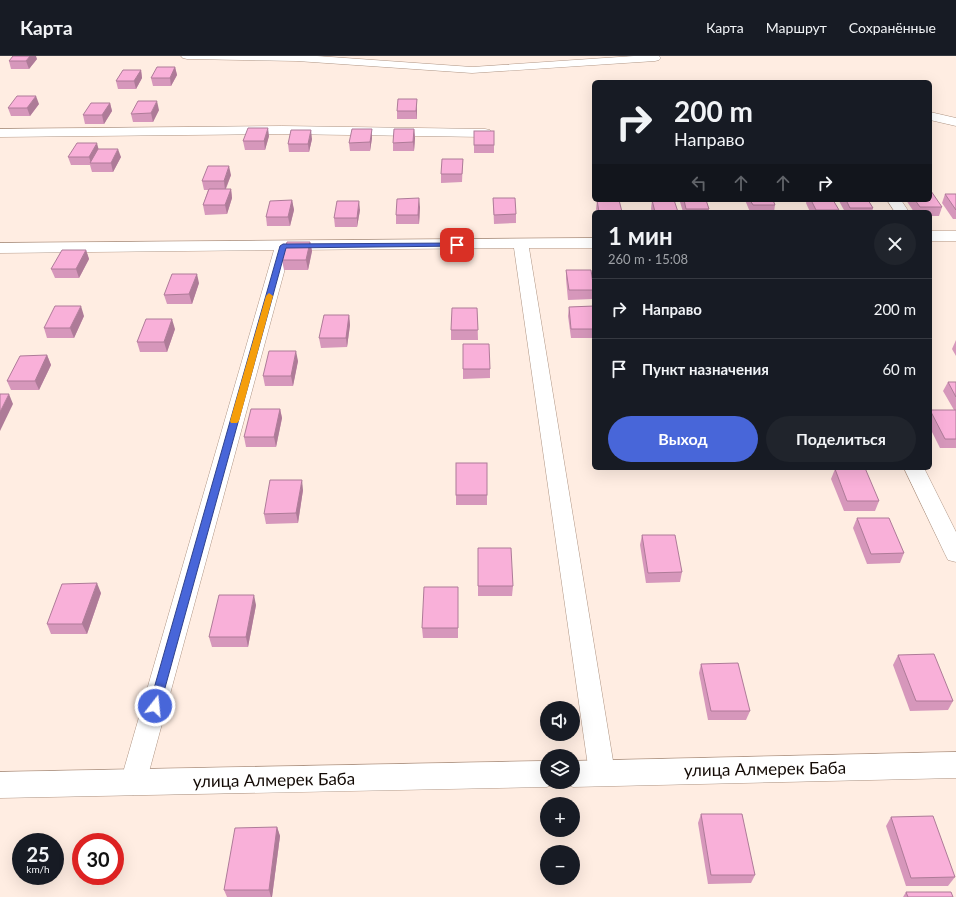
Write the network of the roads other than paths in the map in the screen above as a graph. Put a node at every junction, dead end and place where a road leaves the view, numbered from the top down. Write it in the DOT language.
graph roads {
  1 [pos="188,56"];
  2 [pos="655,58"];
  3 [pos="932,116"];
  4 [pos="956,122"];
  5 [pos="0,133"];
  6 [pos="485,133"];
  7 [pos="932,236"];
  8 [pos="956,236"];
  9 [pos="592,243"];
  10 [pos="520,245"];
  11 [pos="283,246"];
  12 [pos="2,252"];
  13 [pos="915,470"];
  14 [pos="956,554"];
  15 [pos="956,765"];
  16 [pos="602,773"];
  17 [pos="540,774"];
  18 [pos="580,774"];
  19 [pos="133,783"];
  20 [pos="0,785"];
  1 -- 2 [label="street"];
  3 -- 4 [label="street"];
  5 -- 6 [label="street"];
  7 -- 8 [label="street"];
  9 -- 10 [label="street"];
  10 -- 11 [label="street"];
  10 -- 16 [label="street"];
  11 -- 12 [label="street"];
  11 -- 19 [label="street"];
  13 -- 14 [label="street"];
  15 -- 16 [label="street, улица Алмерек Баба"];
  16 -- 18 [label="street, улица Алмерек Баба"];
  17 -- 19 [label="street, улица Алмерек Баба"];
  19 -- 20 [label="street, улица Алмерек Баба"];
}
